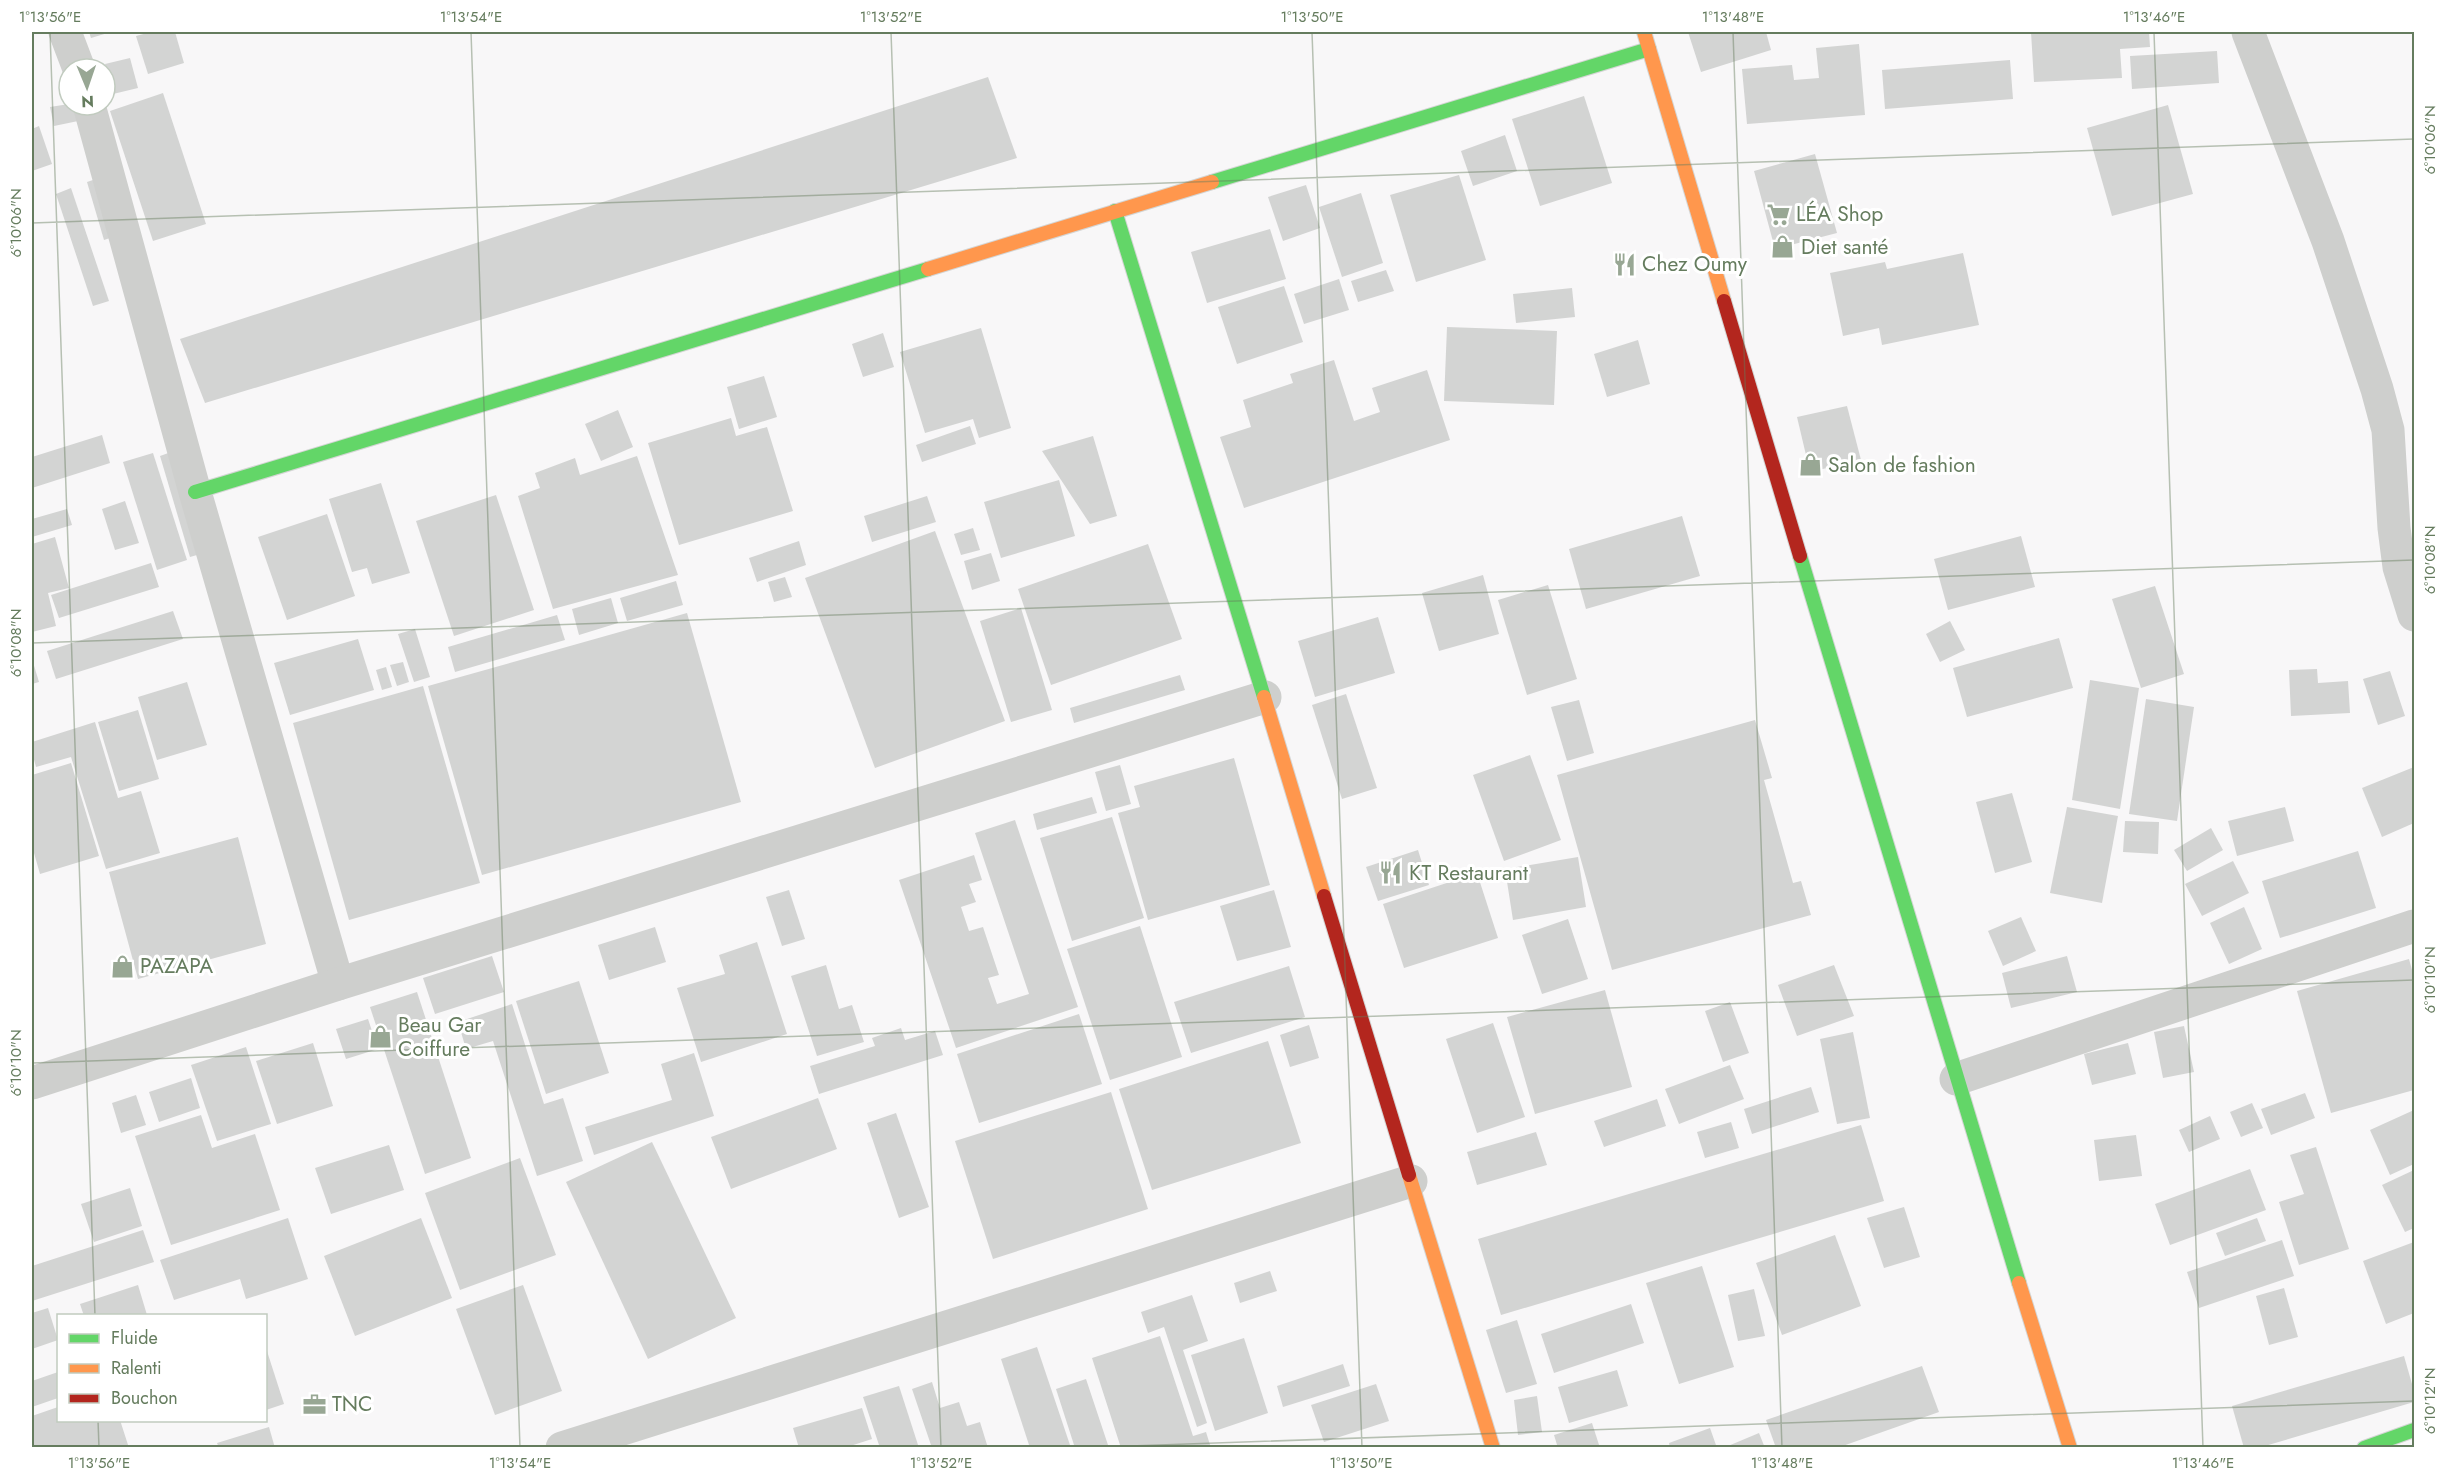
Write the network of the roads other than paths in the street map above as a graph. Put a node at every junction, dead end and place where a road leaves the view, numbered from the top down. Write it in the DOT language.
graph roads {
  1 [pos="65,32"];
  2 [pos="1644,32"];
  3 [pos="2248,32"];
  4 [pos="1649,49"];
  5 [pos="74,57"];
  6 [pos="92,117"];
  7 [pos="1115,211"];
  8 [pos="195,492"];
  9 [pos="2415,615"];
  10 [pos="1264,697"];
  11 [pos="2415,926"];
  12 [pos="338,984"];
  13 [pos="1956,1079"];
  14 [pos="32,1083"];
  15 [pos="1411,1181"];
  16 [pos="2415,1430"];
  17 [pos="562,1448"];
  18 [pos="1493,1448"];
  19 [pos="2070,1448"];
  20 [pos="2364,1448"];
  1 -- 5 [label="street"];
  2 -- 4 [label="street"];
  3 -- 9 [label="street"];
  4 -- 7 [label="street"];
  4 -- 13 [label="street"];
  6 -- 8 [label="street"];
  7 -- 8 [label="street"];
  7 -- 10 [label="street"];
  8 -- 12 [label="street"];
  10 -- 12 [label="street"];
  10 -- 15 [label="street"];
  11 -- 13 [label="street"];
  12 -- 14 [label="street"];
  13 -- 19 [label="street"];
  15 -- 17 [label="street"];
  15 -- 18 [label="street"];
  16 -- 20 [label="street"];
}
